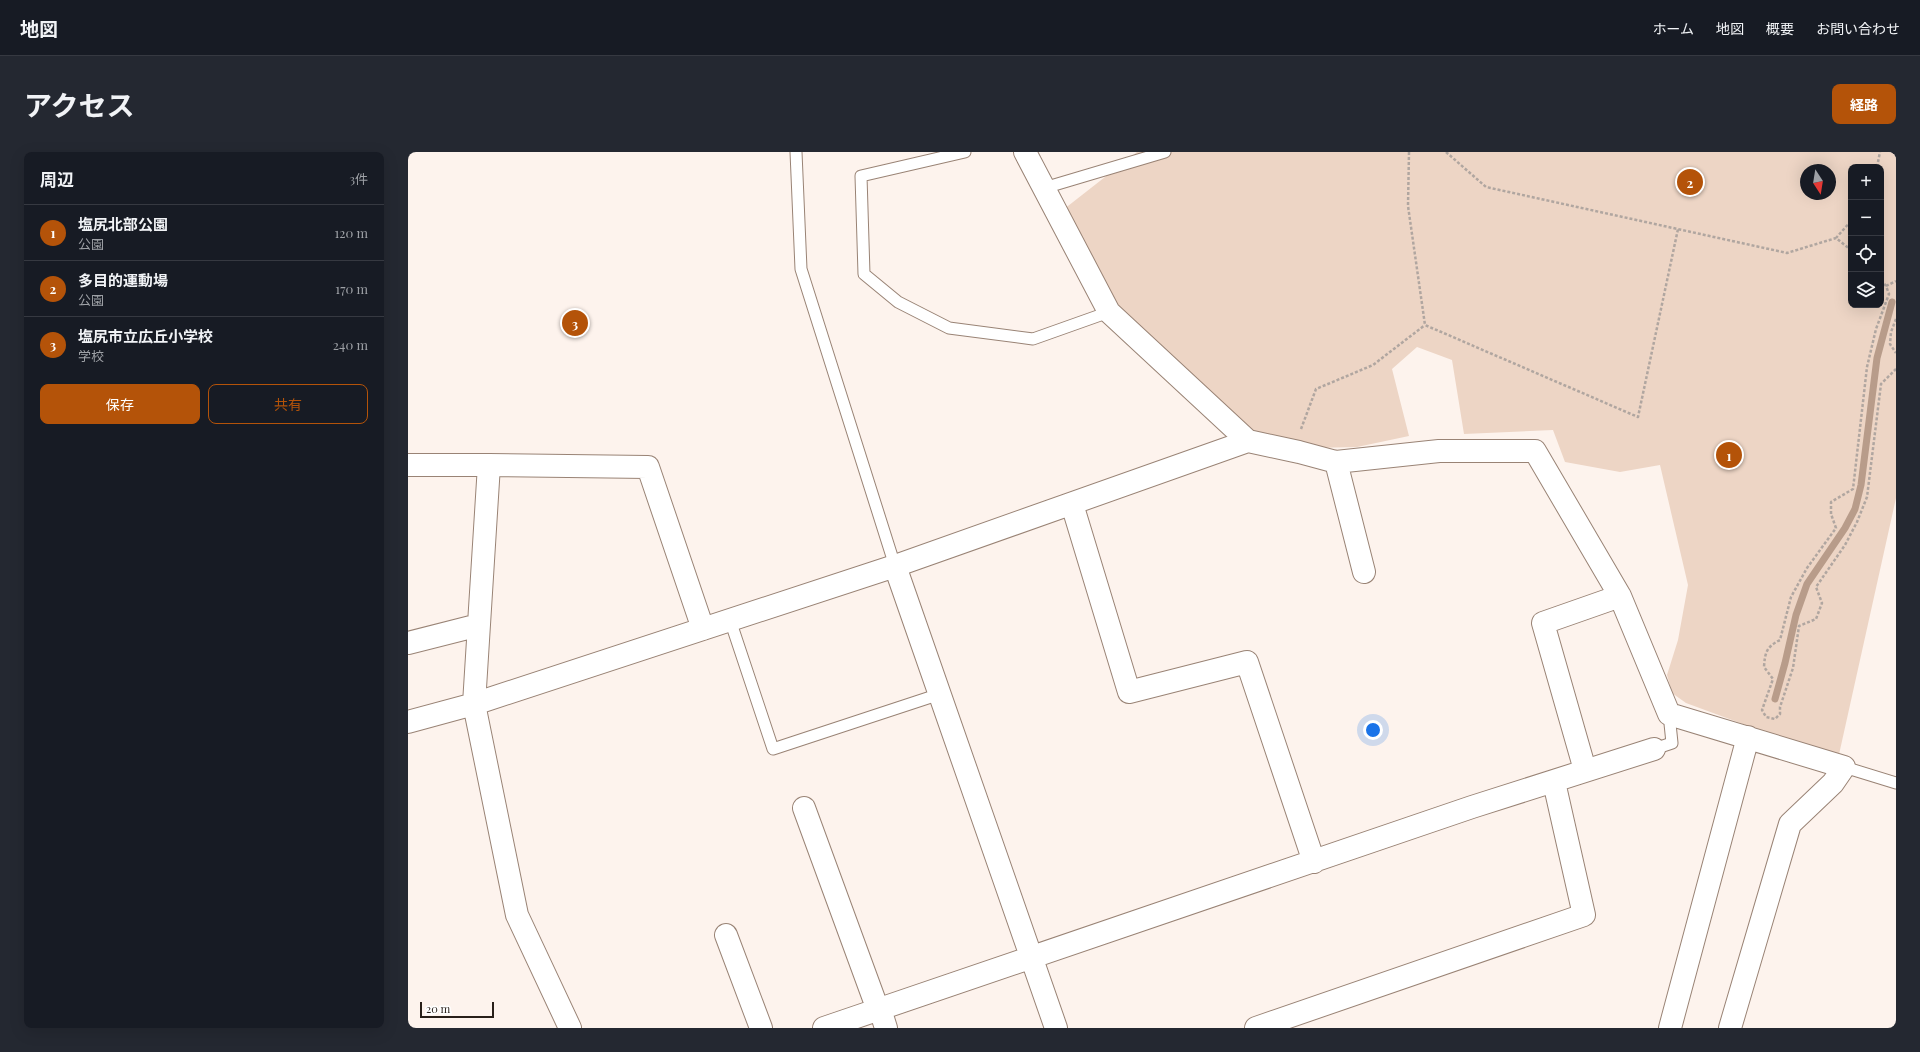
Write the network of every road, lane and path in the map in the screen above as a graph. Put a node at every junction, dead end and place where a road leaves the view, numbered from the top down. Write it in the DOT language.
graph roads {
  1 [pos="796,152"];
  2 [pos="965,152"];
  3 [pos="1024,152"];
  4 [pos="1165,152"];
  5 [pos="1409,152"];
  6 [pos="1446,152"];
  7 [pos="1880,152"];
  8 [pos="1878,164"];
  9 [pos="1044,188"];
  10 [pos="1848,224"];
  11 [pos="1678,229"];
  12 [pos="1836,238"];
  13 [pos="1848,248"];
  14 [pos="1896,281"];
  15 [pos="1884,284"];
  16 [pos="1886,286"];
  17 [pos="1109,312"];
  18 [pos="1896,319"];
  19 [pos="1424,325"];
  20 [pos="1896,353"];
  21 [pos="1896,369"];
  22 [pos="1299,434"];
  23 [pos="1248,441"];
  24 [pos="1336,462"];
  25 [pos="408,465"];
  26 [pos="489,465"];
  27 [pos="1072,504"];
  28 [pos="895,566"];
  29 [pos="1364,572"];
  30 [pos="1620,596"];
  31 [pos="730,620"];
  32 [pos="479,625"];
  33 [pos="703,629"];
  34 [pos="408,643"];
  35 [pos="940,694"];
  36 [pos="474,704"];
  37 [pos="1669,714"];
  38 [pos="408,722"];
  39 [pos="1748,737"];
  40 [pos="1654,749"];
  41 [pos="1844,767"];
  42 [pos="1585,770"];
  43 [pos="1554,782"];
  44 [pos="1896,784"];
  45 [pos="804,808"];
  46 [pos="1314,862"];
  47 [pos="726,935"];
  48 [pos="1032,958"];
  49 [pos="881,1016"];
  50 [pos="570,1028"];
  51 [pos="761,1028"];
  52 [pos="824,1028"];
  53 [pos="1056,1028"];
  54 [pos="1256,1028"];
  55 [pos="1670,1028"];
  56 [pos="1730,1028"];
  1 -- 28 [label="lane"];
  2 -- 17 [label="lane"];
  3 -- 9 [label="street"];
  4 -- 9 [label="lane"];
  5 -- 19 [label="path"];
  6 -- 11 [label="path"];
  7 -- 8 [label="path"];
  9 -- 17 [label="street"];
  10 -- 12 [label="path"];
  11 -- 12 [label="path"];
  11 -- 19 [label="path"];
  12 -- 13 [label="path"];
  14 -- 16 [label="path"];
  15 -- 16 [label="path"];
  16 -- 21 [label="path"];
  17 -- 23 [label="street"];
  18 -- 20 [label="path"];
  19 -- 22 [label="path"];
  23 -- 24 [label="street"];
  23 -- 27 [label="street"];
  24 -- 29 [label="street"];
  24 -- 30 [label="street"];
  25 -- 26 [label="street"];
  26 -- 32 [label="street"];
  26 -- 33 [label="street"];
  27 -- 28 [label="street"];
  27 -- 46 [label="street"];
  28 -- 31 [label="street"];
  28 -- 35 [label="street"];
  30 -- 37 [label="street"];
  30 -- 42 [label="street"];
  31 -- 33 [label="street"];
  31 -- 35 [label="lane"];
  32 -- 34 [label="street"];
  32 -- 36 [label="street"];
  33 -- 36 [label="street"];
  35 -- 48 [label="street"];
  36 -- 38 [label="street"];
  36 -- 50 [label="street"];
  37 -- 39 [label="street"];
  37 -- 40 [label="lane"];
  39 -- 41 [label="street"];
  39 -- 55 [label="street"];
  40 -- 42 [label="street"];
  41 -- 44 [label="lane"];
  41 -- 56 [label="street"];
  42 -- 43 [label="street"];
  43 -- 46 [label="street"];
  43 -- 54 [label="street"];
  45 -- 49 [label="street"];
  46 -- 48 [label="street"];
  47 -- 51 [label="street"];
  48 -- 49 [label="street"];
  48 -- 53 [label="street"];
  49 -- 52 [label="street"];
}
